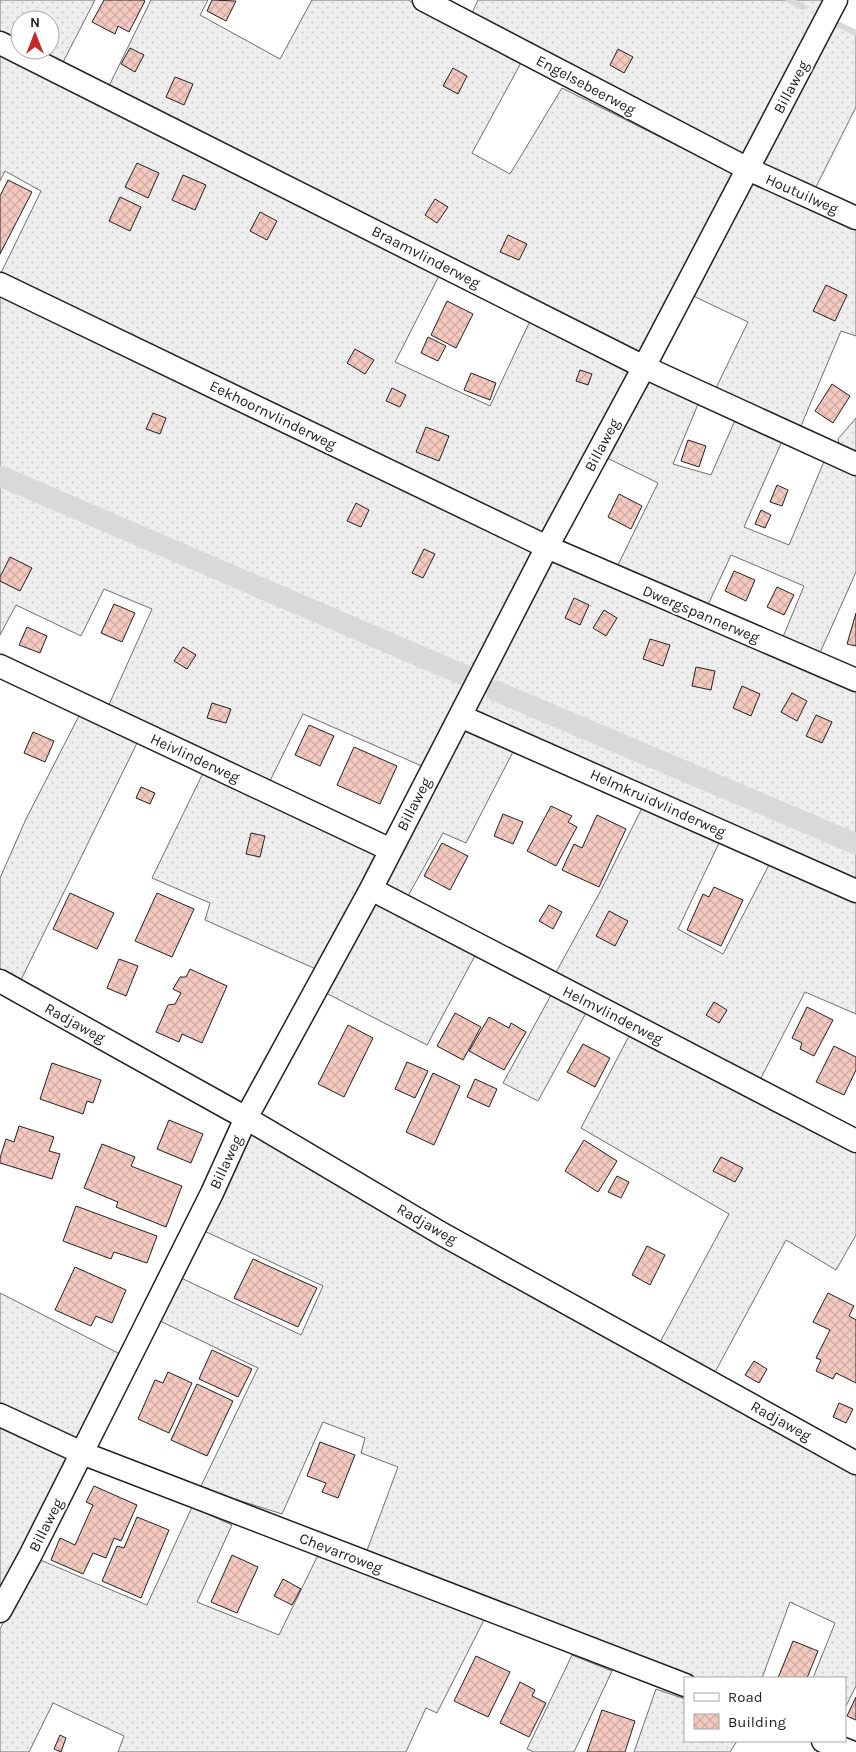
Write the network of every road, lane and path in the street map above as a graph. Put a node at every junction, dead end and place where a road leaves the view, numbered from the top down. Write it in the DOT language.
graph roads {
  1 [pos="424,0"];
  2 [pos="836,0"];
  3 [pos="0,43"];
  4 [pos="748,169"];
  5 [pos="856,218"];
  6 [pos="0,284"];
  7 [pos="644,367"];
  8 [pos="856,464"];
  9 [pos="547,547"];
  10 [pos="0,666"];
  11 [pos="856,680"];
  12 [pos="460,716"];
  13 [pos="391,850"];
  14 [pos="370,889"];
  15 [pos="856,891"];
  16 [pos="0,981"];
  17 [pos="246,1118"];
  18 [pos="856,1141"];
  19 [pos="0,1415"];
  20 [pos="82,1453"];
  21 [pos="856,1463"];
  22 [pos="0,1611"];
  23 [pos="684,1686"];
  24 [pos="826,1742"];
  25 [pos="851,1752"];
  1 -- 4 [label="street, Engelsebeerweg"];
  2 -- 4 [label="street, Billaweg"];
  3 -- 7 [label="street, Braamvlinderweg"];
  4 -- 5 [label="street, Houtuilweg"];
  4 -- 7 [label="street, Billaweg"];
  6 -- 9 [label="street, Eekhoornvlinderweg"];
  7 -- 8 [label="street, Braamvlinderweg"];
  7 -- 9 [label="street, Billaweg"];
  9 -- 11 [label="street, Dwergspannerweg"];
  9 -- 12 [label="street, Billaweg"];
  10 -- 13 [label="street, Heivlinderweg"];
  12 -- 13 [label="street, Billaweg"];
  12 -- 15 [label="street, Helmkruidvlinderweg"];
  13 -- 14 [label="street, Billaweg"];
  14 -- 17 [label="street, Billaweg"];
  14 -- 18 [label="street, Helmvlinderweg"];
  16 -- 17 [label="street, Radjaweg"];
  17 -- 20 [label="street, Billaweg"];
  17 -- 21 [label="street, Radjaweg"];
  19 -- 20 [label="street, Chevarroweg"];
  20 -- 22 [label="street, Billaweg"];
  20 -- 23 [label="street, Chevarroweg"];
  24 -- 25 [label="street"];
}
